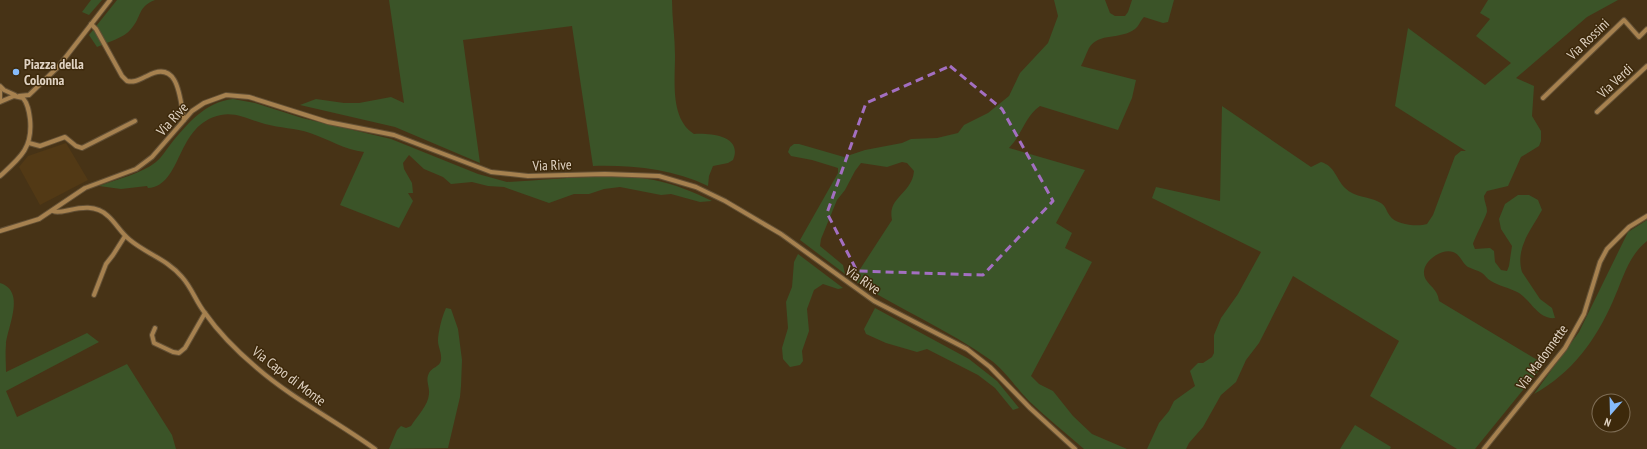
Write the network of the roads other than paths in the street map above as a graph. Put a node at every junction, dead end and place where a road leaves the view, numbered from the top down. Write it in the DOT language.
graph roads {
  1 [pos="110,0"];
  2 [pos="91,24"];
  3 [pos="1647,29"];
  4 [pos="1647,66"];
  5 [pos="0,86"];
  6 [pos="0,91"];
  7 [pos="29,95"];
  8 [pos="18,96"];
  9 [pos="1543,98"];
  10 [pos="0,101"];
  11 [pos="28,106"];
  12 [pos="1597,112"];
  13 [pos="184,120"];
  14 [pos="135,121"];
  15 [pos="29,143"];
  16 [pos="0,176"];
  17 [pos="53,211"];
  18 [pos="1647,216"];
  19 [pos="0,232"];
  20 [pos="125,236"];
  21 [pos="94,295"];
  22 [pos="205,313"];
  23 [pos="155,328"];
  24 [pos="374,449"];
  25 [pos="1075,449"];
  26 [pos="1484,449"];
  1 -- 2 [label="street"];
  2 -- 7 [label="street"];
  2 -- 13 [label="street"];
  3 -- 9 [label="street, Via Rossini"];
  4 -- 12 [label="street, Via Verdi"];
  5 -- 8 [label="street"];
  6 -- 10 [label="street"];
  7 -- 8 [label="street"];
  7 -- 11 [label="street"];
  8 -- 10 [label="street"];
  8 -- 11 [label="street"];
  11 -- 15 [label="street"];
  13 -- 17 [label="street, Via Rive"];
  13 -- 25 [label="street, Via Rive"];
  14 -- 15 [label="street"];
  15 -- 16 [label="street"];
  17 -- 19 [label="street, Via Rive"];
  17 -- 20 [label="street, Via Capo di Monte"];
  18 -- 26 [label="street, Via Madonnette"];
  20 -- 21 [label="street"];
  20 -- 22 [label="street, Via Capo di Monte"];
  22 -- 23 [label="street"];
  22 -- 24 [label="street, Via Capo di Monte"];
}
